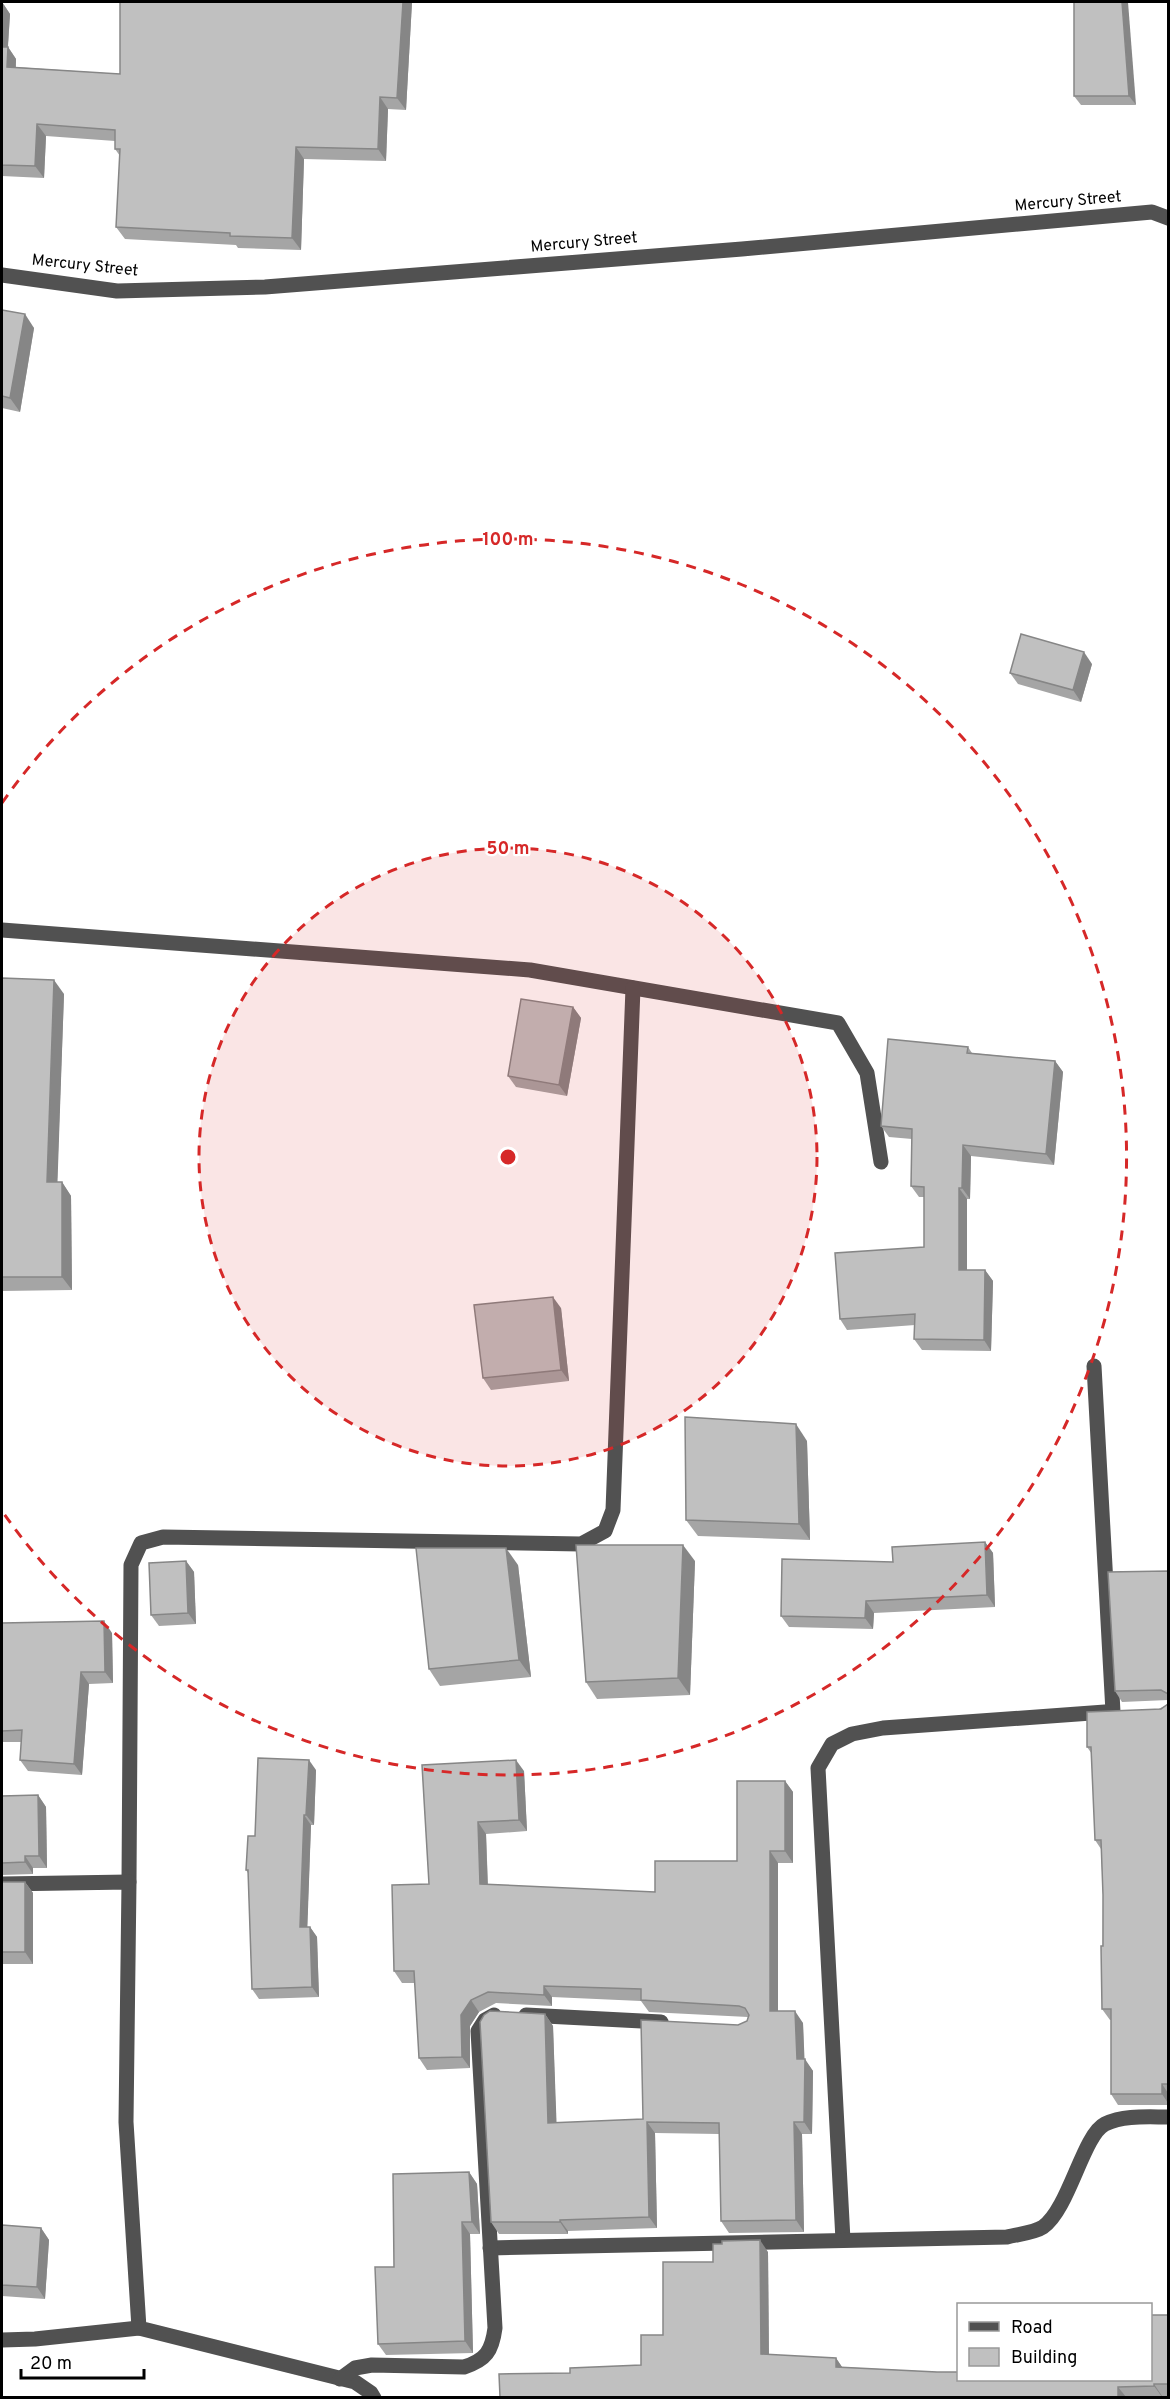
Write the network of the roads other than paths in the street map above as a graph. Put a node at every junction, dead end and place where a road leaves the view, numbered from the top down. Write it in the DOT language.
graph roads {
  1 [pos="1168,218"];
  2 [pos="2,275"];
  3 [pos="2,930"];
  4 [pos="633,988"];
  5 [pos="881,1162"];
  6 [pos="1094,1366"];
  7 [pos="129,1882"];
  8 [pos="2,1884"];
  9 [pos="675,2023"];
  10 [pos="1168,2117"];
  11 [pos="843,2240"];
  12 [pos="490,2248"];
  13 [pos="139,2328"];
  14 [pos="2,2340"];
  15 [pos="340,2379"];
  16 [pos="374,2397"];
  1 -- 2 [label="street, Mercury Street"];
  3 -- 4 [label="street"];
  4 -- 5 [label="street"];
  4 -- 7 [label="street"];
  6 -- 11 [label="street"];
  7 -- 8 [label="street"];
  7 -- 13 [label="street"];
  9 -- 12 [label="street"];
  10 -- 11 [label="street"];
  11 -- 12 [label="street"];
  12 -- 15 [label="street"];
  13 -- 14 [label="street"];
  13 -- 15 [label="street"];
  15 -- 16 [label="street"];
}
